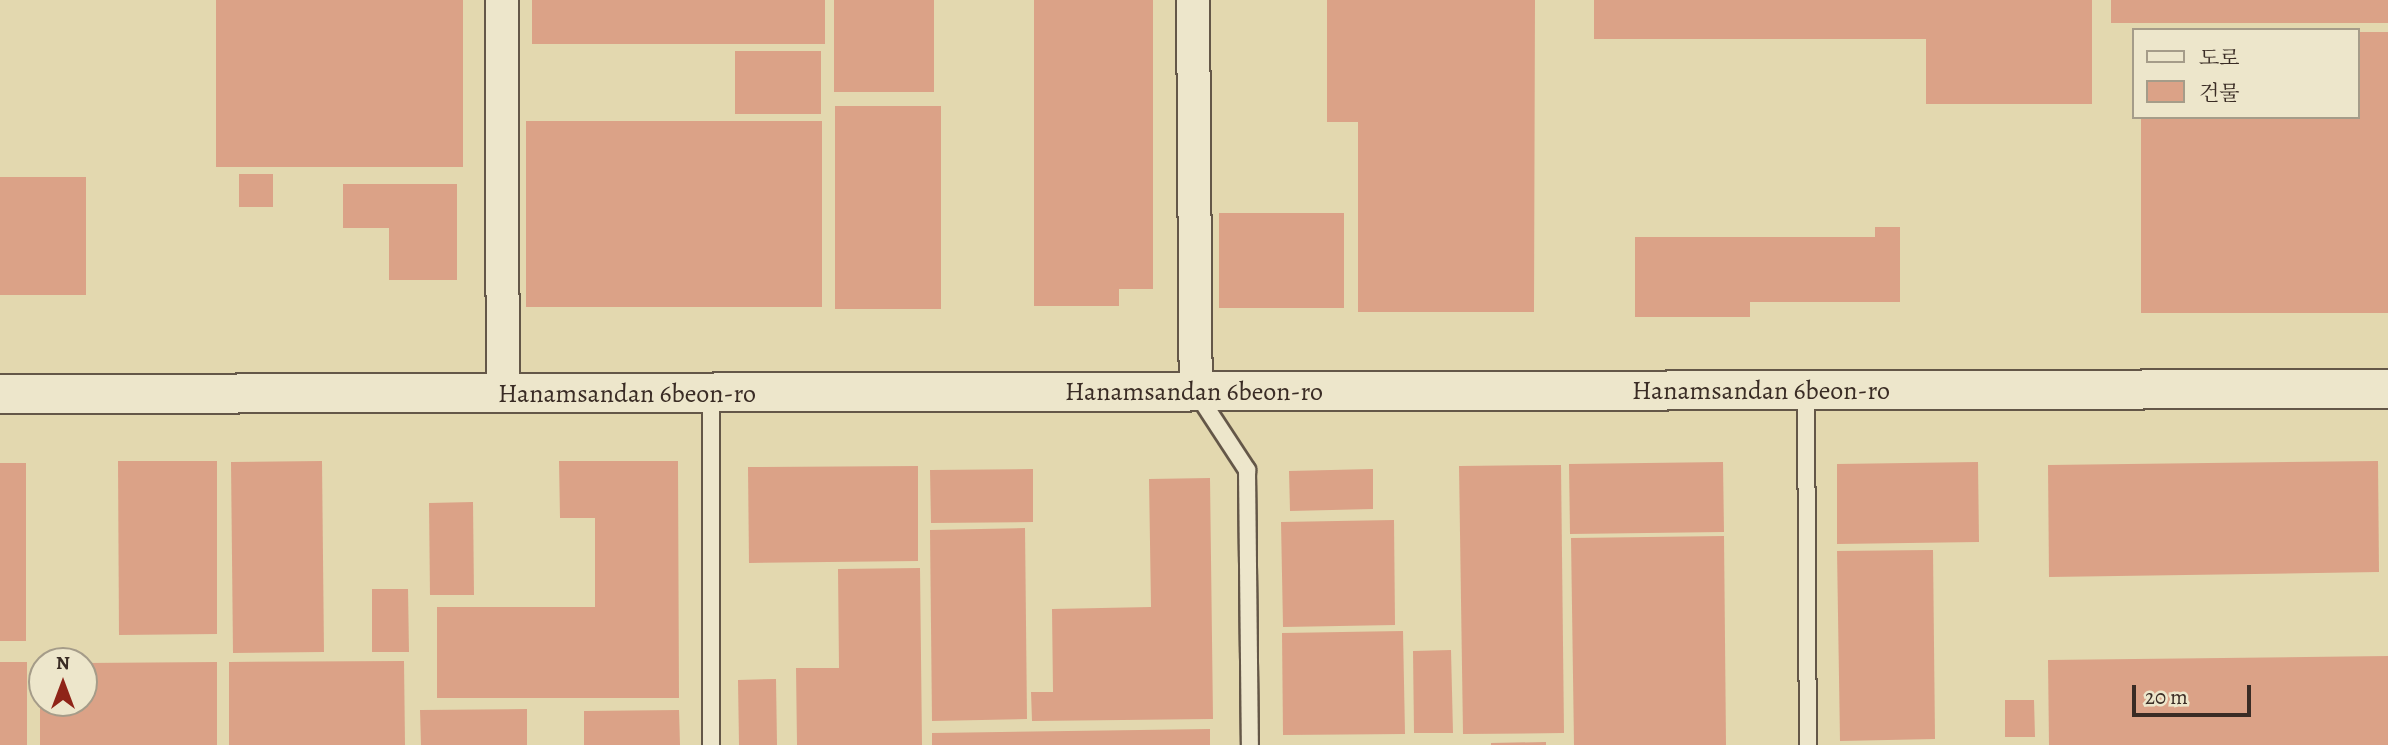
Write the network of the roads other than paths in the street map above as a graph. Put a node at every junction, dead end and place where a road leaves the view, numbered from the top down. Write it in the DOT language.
graph roads {
  1 [pos="502,0"];
  2 [pos="1193,0"];
  3 [pos="2388,390"];
  4 [pos="1806,391"];
  5 [pos="1196,392"];
  6 [pos="0,394"];
  7 [pos="503,394"];
  8 [pos="711,394"];
  9 [pos="711,745"];
  10 [pos="1250,745"];
  11 [pos="1808,745"];
  1 -- 7 [label="street"];
  2 -- 5 [label="street"];
  3 -- 4 [label="street, Hanamsandan 6beon-ro"];
  4 -- 5 [label="street, Hanamsandan 6beon-ro"];
  4 -- 11 [label="lane"];
  5 -- 8 [label="street, Hanamsandan 6beon-ro"];
  5 -- 10 [label="lane"];
  6 -- 7 [label="street, Hanamsandan 6beon-ro"];
  7 -- 8 [label="street, Hanamsandan 6beon-ro"];
  8 -- 9 [label="lane"];
}
